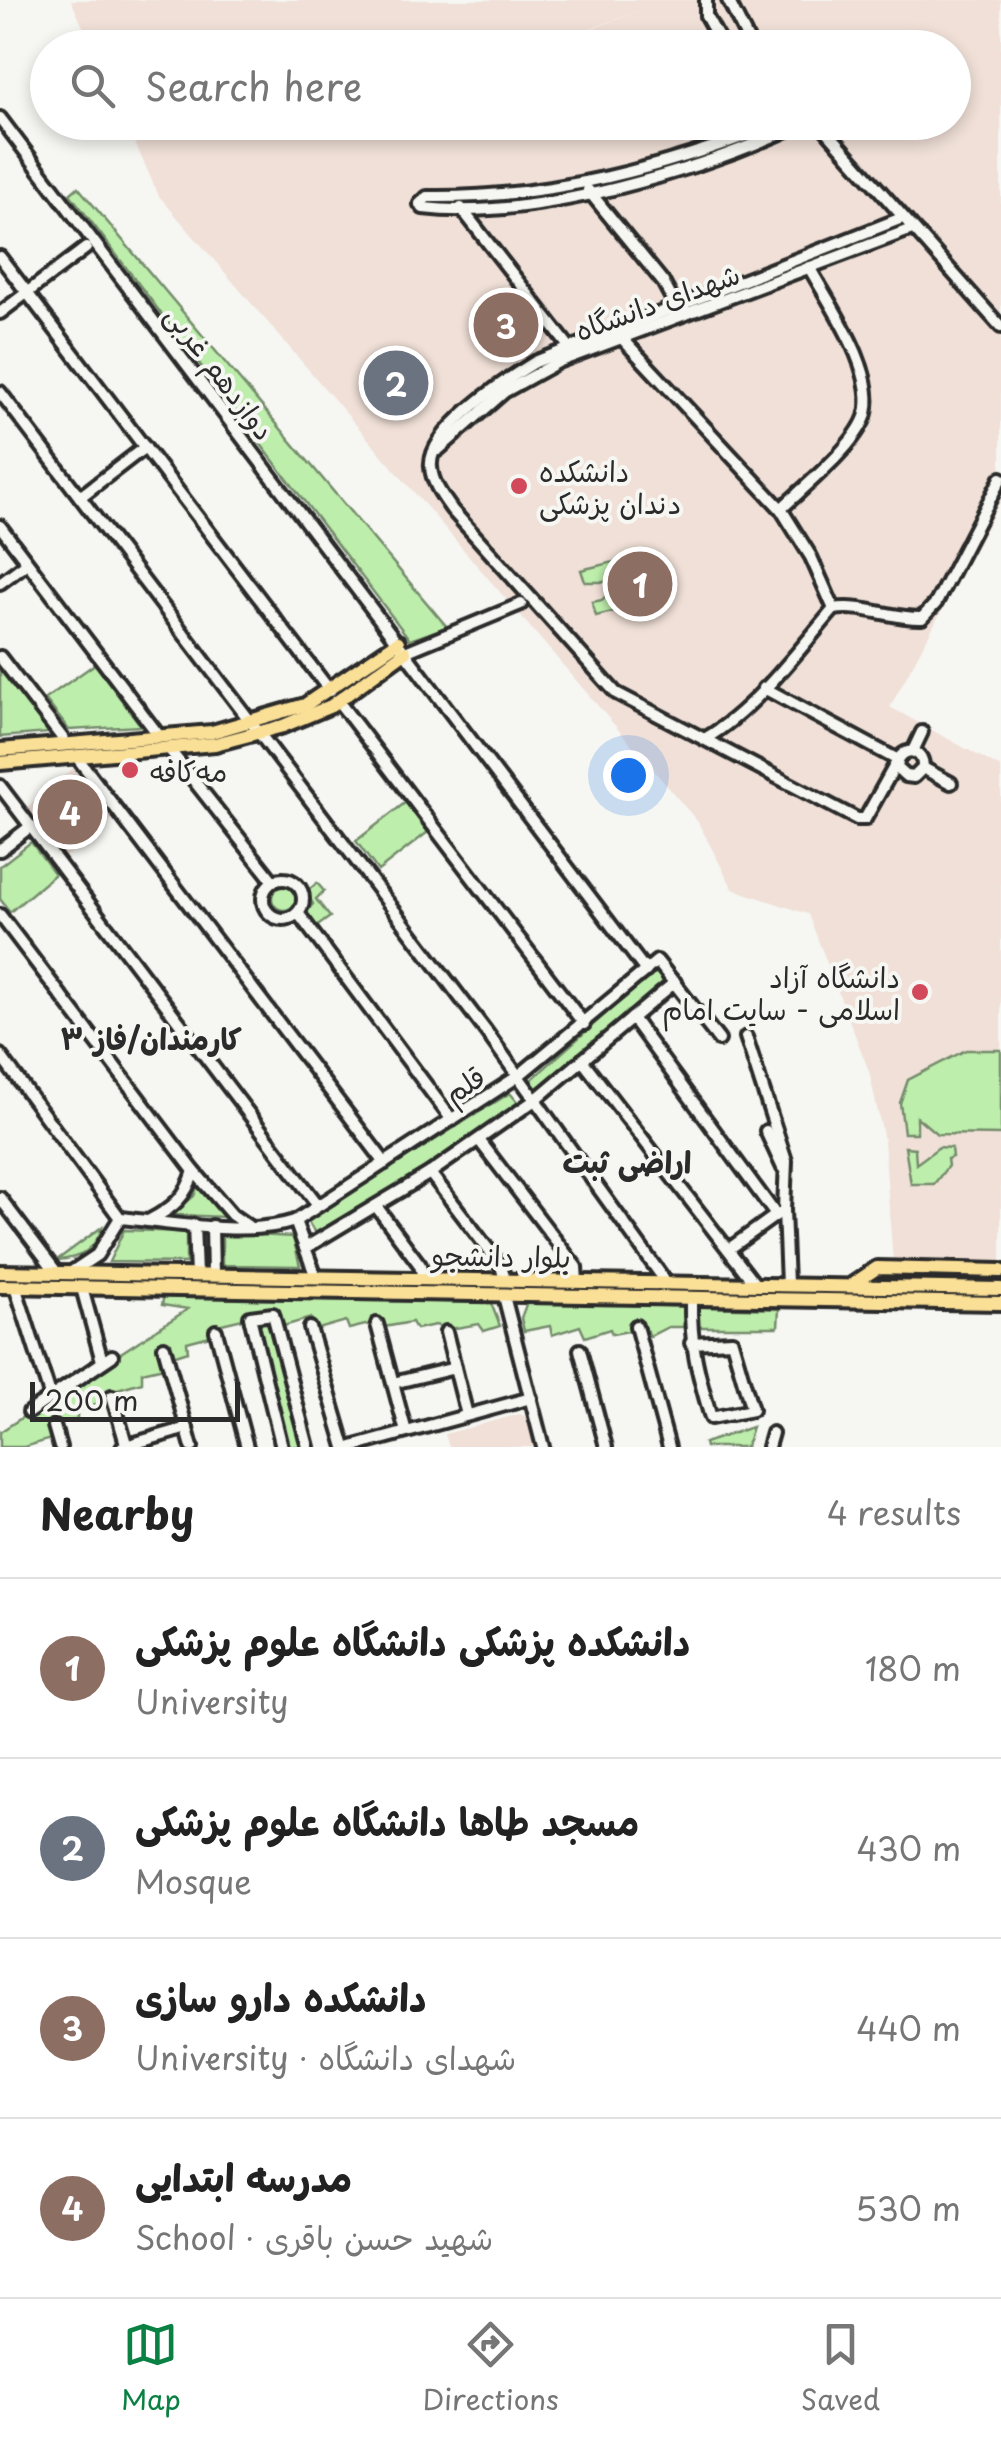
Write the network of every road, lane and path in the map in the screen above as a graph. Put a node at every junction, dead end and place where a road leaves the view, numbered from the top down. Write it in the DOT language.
graph roads {
  1 [pos="706,0"];
  2 [pos="728,0"];
  3 [pos="714,30"];
  4 [pos="743,30"];
  5 [pos="0,118"];
  6 [pos="731,140"];
  7 [pos="763,140"];
  8 [pos="833,140"];
  9 [pos="587,188"];
  10 [pos="459,197"];
  11 [pos="511,200"];
  12 [pos="462,212"];
  13 [pos="902,218"];
  14 [pos="912,229"];
  15 [pos="86,248"];
  16 [pos="0,257"];
  17 [pos="804,257"];
  18 [pos="810,268"];
  19 [pos="27,292"];
  20 [pos="679,312"];
  21 [pos="0,313"];
  22 [pos="1001,327"];
  23 [pos="619,335"];
  24 [pos="573,352"];
  25 [pos="0,392"];
  26 [pos="145,447"];
  27 [pos="1001,478"];
  28 [pos="80,497"];
  29 [pos="782,509"];
  30 [pos="0,526"];
  31 [pos="27,562"];
  32 [pos="0,583"];
  33 [pos="520,604"];
  34 [pos="834,609"];
  35 [pos="402,647"];
  36 [pos="0,657"];
  37 [pos="764,688"];
  38 [pos="334,696"];
  39 [pos="254,726"];
  40 [pos="922,732"];
  41 [pos="160,738"];
  42 [pos="706,738"];
  43 [pos="66,744"];
  44 [pos="0,750"];
  45 [pos="169,750"];
  46 [pos="913,751"];
  47 [pos="76,756"];
  48 [pos="898,760"];
  49 [pos="0,763"];
  50 [pos="923,768"];
  51 [pos="951,784"];
  52 [pos="0,786"];
  53 [pos="31,826"];
  54 [pos="0,850"];
  55 [pos="273,882"];
  56 [pos="298,913"];
  57 [pos="0,915"];
  58 [pos="646,971"];
  59 [pos="675,982"];
  60 [pos="632,1018"];
  61 [pos="584,1024"];
  62 [pos="746,1038"];
  63 [pos="719,1040"];
  64 [pos="0,1055"];
  65 [pos="582,1060"];
  66 [pos="518,1076"];
  67 [pos="535,1100"];
  68 [pos="452,1120"];
  69 [pos="766,1131"];
  70 [pos="478,1140"];
  71 [pos="384,1163"];
  72 [pos="194,1171"];
  73 [pos="430,1172"];
  74 [pos="786,1173"];
  75 [pos="0,1198"];
  76 [pos="318,1205"];
  77 [pos="376,1206"];
  78 [pos="780,1213"];
  79 [pos="120,1218"];
  80 [pos="149,1221"];
  81 [pos="296,1221"];
  82 [pos="194,1225"];
  83 [pos="212,1226"];
  84 [pos="248,1226"];
  85 [pos="305,1248"];
  86 [pos="729,1250"];
  87 [pos="1001,1271"];
  88 [pos="0,1272"];
  89 [pos="63,1273"];
  90 [pos="196,1275"];
  91 [pos="213,1275"];
  92 [pos="316,1277"];
  93 [pos="424,1279"];
  94 [pos="505,1280"];
  95 [pos="578,1281"];
  96 [pos="666,1282"];
  97 [pos="754,1284"];
  98 [pos="787,1284"];
  99 [pos="813,1284"];
  100 [pos="850,1285"];
  101 [pos="0,1286"];
  102 [pos="15,1286"];
  103 [pos="82,1288"];
  104 [pos="1001,1289"];
  105 [pos="504,1296"];
  106 [pos="667,1298"];
  107 [pos="690,1299"];
  108 [pos="813,1300"];
  109 [pos="1001,1302"];
  110 [pos="377,1324"];
  111 [pos="636,1326"];
  112 [pos="310,1328"];
  113 [pos="216,1332"];
  114 [pos="446,1332"];
  115 [pos="691,1343"];
  116 [pos="164,1347"];
  117 [pos="580,1350"];
  118 [pos="455,1368"];
  119 [pos="392,1383"];
  120 [pos="112,1396"];
  121 [pos="51,1398"];
  122 [pos="530,1398"];
  123 [pos="29,1412"];
  124 [pos="467,1416"];
  125 [pos="54,1426"];
  126 [pos="187,1428"];
  127 [pos="406,1432"];
  128 [pos="772,1433"];
  129 [pos="60,1447"];
  130 [pos="125,1447"];
  131 [pos="192,1447"];
  132 [pos="247,1447"];
  133 [pos="282,1447"];
  134 [pos="308,1447"];
  135 [pos="348,1447"];
  136 [pos="543,1447"];
  137 [pos="606,1447"];
  138 [pos="669,1447"];
  139 [pos="768,1447"];
  1 -- 3 [label="street"];
  2 -- 4 [label="street"];
  5 -- 35 [label="street, دوازدهم غربی"];
  6 -- 9 [label="street"];
  7 -- 9 [label="street"];
  8 -- 13 [label="street"];
  9 -- 11 [label="street"];
  9 -- 20 [label="street"];
  10 -- 11 [label="street"];
  10 -- 12 [label="street"];
  10 -- 12 [label="street"];
  11 -- 12 [label="street"];
  12 -- 24 [label="street"];
  13 -- 14 [label="street"];
  13 -- 17 [label="street, شهدای دانشگاه"];
  14 -- 18 [label="street, شهدای دانشگاه"];
  14 -- 22 [label="street"];
  15 -- 19 [label="street"];
  16 -- 19 [label="street"];
  17 -- 18 [label="street"];
  17 -- 20 [label="street, شهدای دانشگاه"];
  18 -- 20 [label="street, شهدای دانشگاه"];
  18 -- 29 [label="street"];
  19 -- 21 [label="street"];
  19 -- 26 [label="street"];
  20 -- 23 [label="street, شهدای دانشگاه"];
  23 -- 24 [label="street, شهدای دانشگاه"];
  23 -- 29 [label="street"];
  24 -- 42 [label="street, شهدای دانشگاه"];
  25 -- 28 [label="street"];
  26 -- 28 [label="street"];
  26 -- 38 [label="street"];
  27 -- 34 [label="street"];
  28 -- 39 [label="street"];
  29 -- 34 [label="street"];
  30 -- 31 [label="street"];
  31 -- 32 [label="street"];
  31 -- 41 [label="street"];
  33 -- 35 [label="street"];
  34 -- 37 [label="street"];
  35 -- 38 [label="main road"];
  35 -- 58 [label="street, دوازدهم غربی"];
  36 -- 43 [label="street"];
  37 -- 42 [label="street"];
  37 -- 48 [label="street"];
  38 -- 39 [label="main road"];
  38 -- 61 [label="street"];
  39 -- 41 [label="main road"];
  39 -- 45 [label="main road"];
  39 -- 66 [label="street"];
  40 -- 46 [label="street"];
  41 -- 43 [label="main road"];
  42 -- 48 [label="street"];
  43 -- 44 [label="main road"];
  45 -- 47 [label="main road"];
  45 -- 55 [label="street"];
  46 -- 48 [label="street"];
  46 -- 50 [label="street"];
  47 -- 49 [label="main road"];
  47 -- 71 [label="street"];
  48 -- 50 [label="street"];
  50 -- 51 [label="street"];
  52 -- 53 [label="street"];
  53 -- 54 [label="street"];
  53 -- 76 [label="street"];
  55 -- 56 [label="street"];
  55 -- 56 [label="street"];
  56 -- 68 [label="street"];
  57 -- 72 [label="street"];
  58 -- 59 [label="street"];
  58 -- 61 [label="street, قلم"];
  59 -- 60 [label="street"];
  59 -- 63 [label="street"];
  60 -- 65 [label="street"];
  60 -- 78 [label="street"];
  61 -- 66 [label="street, قلم"];
  62 -- 74 [label="street"];
  64 -- 79 [label="street"];
  65 -- 67 [label="street"];
  65 -- 86 [label="street"];
  66 -- 67 [label="street"];
  66 -- 68 [label="street, قلم"];
  67 -- 70 [label="street"];
  67 -- 96 [label="street"];
  68 -- 71 [label="street, قلم"];
  69 -- 74 [label="street"];
  70 -- 73 [label="street"];
  70 -- 95 [label="street"];
  71 -- 76 [label="street, قلم"];
  72 -- 80 [label="street"];
  72 -- 84 [label="street"];
  73 -- 77 [label="street"];
  73 -- 94 [label="street"];
  74 -- 78 [label="street"];
  75 -- 89 [label="street"];
  76 -- 81 [label="street, قلم"];
  77 -- 85 [label="street"];
  77 -- 93 [label="street"];
  78 -- 86 [label="street"];
  78 -- 98 [label="street"];
  79 -- 80 [label="street"];
  79 -- 89 [label="street"];
  80 -- 82 [label="street"];
  81 -- 84 [label="street"];
  81 -- 85 [label="street"];
  82 -- 83 [label="street"];
  82 -- 90 [label="street"];
  83 -- 84 [label="street"];
  83 -- 91 [label="street"];
  85 -- 92 [label="street"];
  86 -- 97 [label="street"];
  87 -- 100 [label="main road"];
  88 -- 89 [label="main road, بلوار دانشجو"];
  89 -- 90 [label="main road, بلوار دانشجو"];
  90 -- 91 [label="main road, بلوار دانشجو"];
  91 -- 92 [label="main road, بلوار دانشجو"];
  92 -- 93 [label="main road, بلوار دانشجو"];
  93 -- 94 [label="main road, بلوار دانشجو"];
  94 -- 95 [label="main road, بلوار دانشجو"];
  95 -- 96 [label="main road, بلوار دانشجو"];
  96 -- 97 [label="main road, بلوار دانشجو"];
  96 -- 106 [label="main road"];
  97 -- 98 [label="main road, بلوار دانشجو"];
  98 -- 99 [label="main road, بلوار دانشجو"];
  99 -- 100 [label="main road, بلوار دانشجو"];
  99 -- 108 [label="main road"];
  100 -- 104 [label="main road, بلوار دانشجو"];
  101 -- 102 [label="main road, بلوار دانشجو"];
  102 -- 103 [label="main road, بلوار دانشجو"];
  102 -- 121 [label="street"];
  103 -- 105 [label="main road, بلوار دانشجو"];
  103 -- 121 [label="street"];
  105 -- 106 [label="main road, بلوار دانشجو"];
  105 -- 122 [label="street"];
  106 -- 107 [label="main road, بلوار دانشجو"];
  107 -- 108 [label="main road, بلوار دانشجو"];
  107 -- 115 [label="street"];
  108 -- 109 [label="main road, بلوار دانشجو"];
  110 -- 119 [label="street"];
  111 -- 138 [label="street"];
  112 -- 135 [label="street"];
  113 -- 132 [label="street"];
  114 -- 118 [label="street"];
  115 -- 115 [label="street"];
  116 -- 126 [label="street"];
  117 -- 137 [label="street"];
  118 -- 119 [label="street"];
  118 -- 124 [label="street"];
  119 -- 127 [label="street"];
  120 -- 130 [label="street"];
  121 -- 123 [label="street"];
  122 -- 124 [label="street"];
  122 -- 136 [label="street"];
  124 -- 127 [label="street"];
  125 -- 129 [label="street"];
  126 -- 130 [label="street"];
  126 -- 131 [label="street"];
  127 -- 135 [label="street"];
  128 -- 139 [label="street"];
  133 -- 134 [label="street"];
}
